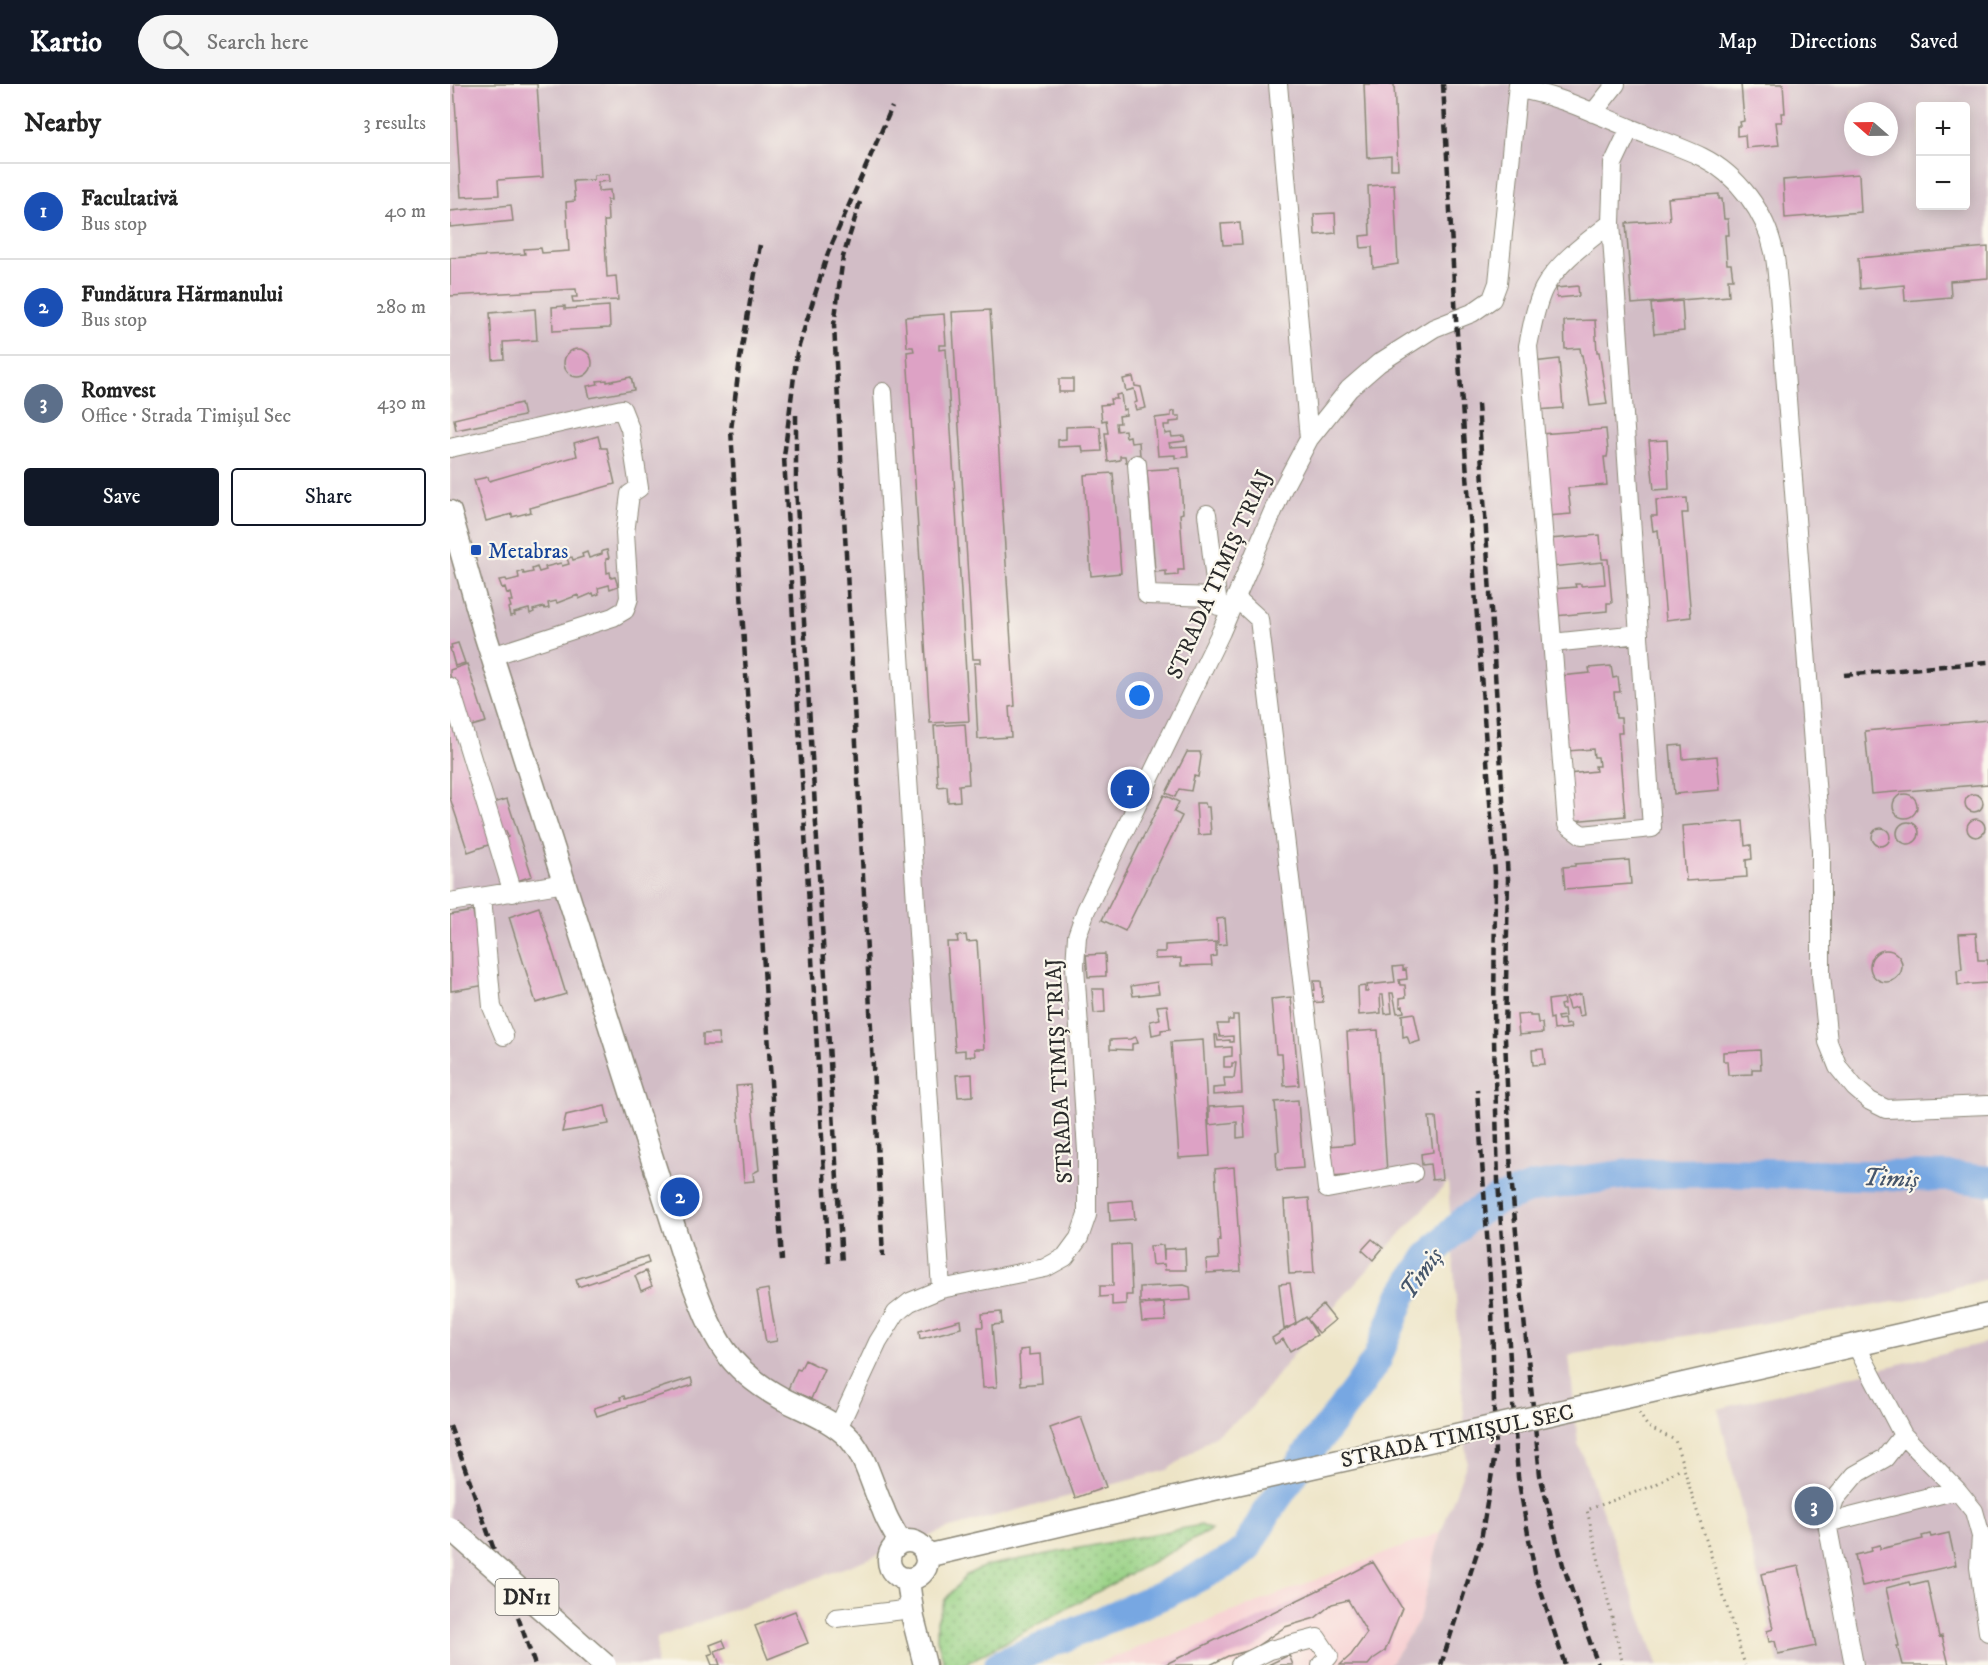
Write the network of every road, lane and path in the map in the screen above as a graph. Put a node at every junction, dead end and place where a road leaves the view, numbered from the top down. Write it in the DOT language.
graph roads {
  1 [pos="1278,84"];
  2 [pos="1617,84"];
  3 [pos="1518,87"];
  4 [pos="1593,113"];
  5 [pos="1630,128"];
  6 [pos="1611,223"];
  7 [pos="883,392"];
  8 [pos="1309,439"];
  9 [pos="450,448"];
  10 [pos="1137,464"];
  11 [pos="450,512"];
  12 [pos="1207,514"];
  13 [pos="1216,597"];
  14 [pos="1236,598"];
  15 [pos="1221,632"];
  16 [pos="1639,633"];
  17 [pos="1552,644"];
  18 [pos="492,656"];
  19 [pos="450,687"];
  20 [pos="565,883"];
  21 [pos="513,893"];
  22 [pos="482,898"];
  23 [pos="450,902"];
  24 [pos="504,1036"];
  25 [pos="1988,1105"];
  26 [pos="1413,1173"];
  27 [pos="941,1289"];
  28 [pos="1988,1315"];
  29 [pos="1856,1345"];
  30 [pos="1629,1396"];
  31 [pos="838,1428"];
  32 [pos="1903,1436"];
  33 [pos="1682,1467"];
  34 [pos="1957,1490"];
  35 [pos="1827,1523"];
  36 [pos="450,1528"];
  37 [pos="900,1542"];
  38 [pos="926,1556"];
  39 [pos="908,1580"];
  40 [pos="912,1608"];
  41 [pos="836,1618"];
  42 [pos="1988,1632"];
  43 [pos="922,1655"];
  44 [pos="605,1665"];
  45 [pos="1240,1665"];
  46 [pos="1321,1665"];
  47 [pos="1623,1665"];
  48 [pos="1745,1665"];
  49 [pos="1854,1665"];
  1 -- 8 [label="street"];
  2 -- 4 [label="street"];
  3 -- 4 [label="street"];
  3 -- 8 [label="street, STRADA TIMIȘ TRIAJ"];
  4 -- 5 [label="street"];
  5 -- 6 [label="street"];
  5 -- 25 [label="street"];
  6 -- 16 [label="street"];
  6 -- 17 [label="street"];
  7 -- 27 [label="street"];
  8 -- 14 [label="street, STRADA TIMIȘ TRIAJ"];
  9 -- 18 [label="street"];
  10 -- 13 [label="street"];
  11 -- 18 [label="main road"];
  12 -- 13 [label="street"];
  13 -- 15 [label="street"];
  14 -- 15 [label="street, STRADA TIMIȘ TRIAJ"];
  14 -- 26 [label="street"];
  15 -- 27 [label="street, STRADA TIMIȘ TRIAJ"];
  16 -- 17 [label="street"];
  16 -- 17 [label="street"];
  18 -- 20 [label="main road"];
  19 -- 21 [label="street"];
  20 -- 21 [label="street"];
  20 -- 31 [label="main road"];
  21 -- 22 [label="street"];
  22 -- 23 [label="street"];
  22 -- 24 [label="street"];
  27 -- 31 [label="street, STRADA TIMIȘ TRIAJ"];
  28 -- 29 [label="main road, STRADA TIMIȘUL SEC"];
  29 -- 30 [label="main road, STRADA TIMIȘUL SEC"];
  29 -- 32 [label="street"];
  30 -- 33 [label="path"];
  30 -- 38 [label="main road, STRADA TIMIȘUL SEC, bridge"];
  31 -- 37 [label="main road"];
  32 -- 34 [label="street"];
  32 -- 35 [label="street"];
  33 -- 47 [label="path"];
  33 -- 48 [label="path"];
  34 -- 35 [label="street"];
  34 -- 42 [label="street"];
  35 -- 49 [label="street"];
  36 -- 44 [label="main road, DN11, bridge"];
  37 -- 38 [label="main road"];
  37 -- 39 [label="main road"];
  38 -- 39 [label="main road"];
  39 -- 40 [label="main road"];
  40 -- 41 [label="street"];
  40 -- 43 [label="main road"];
  45 -- 46 [label="street"];
}
